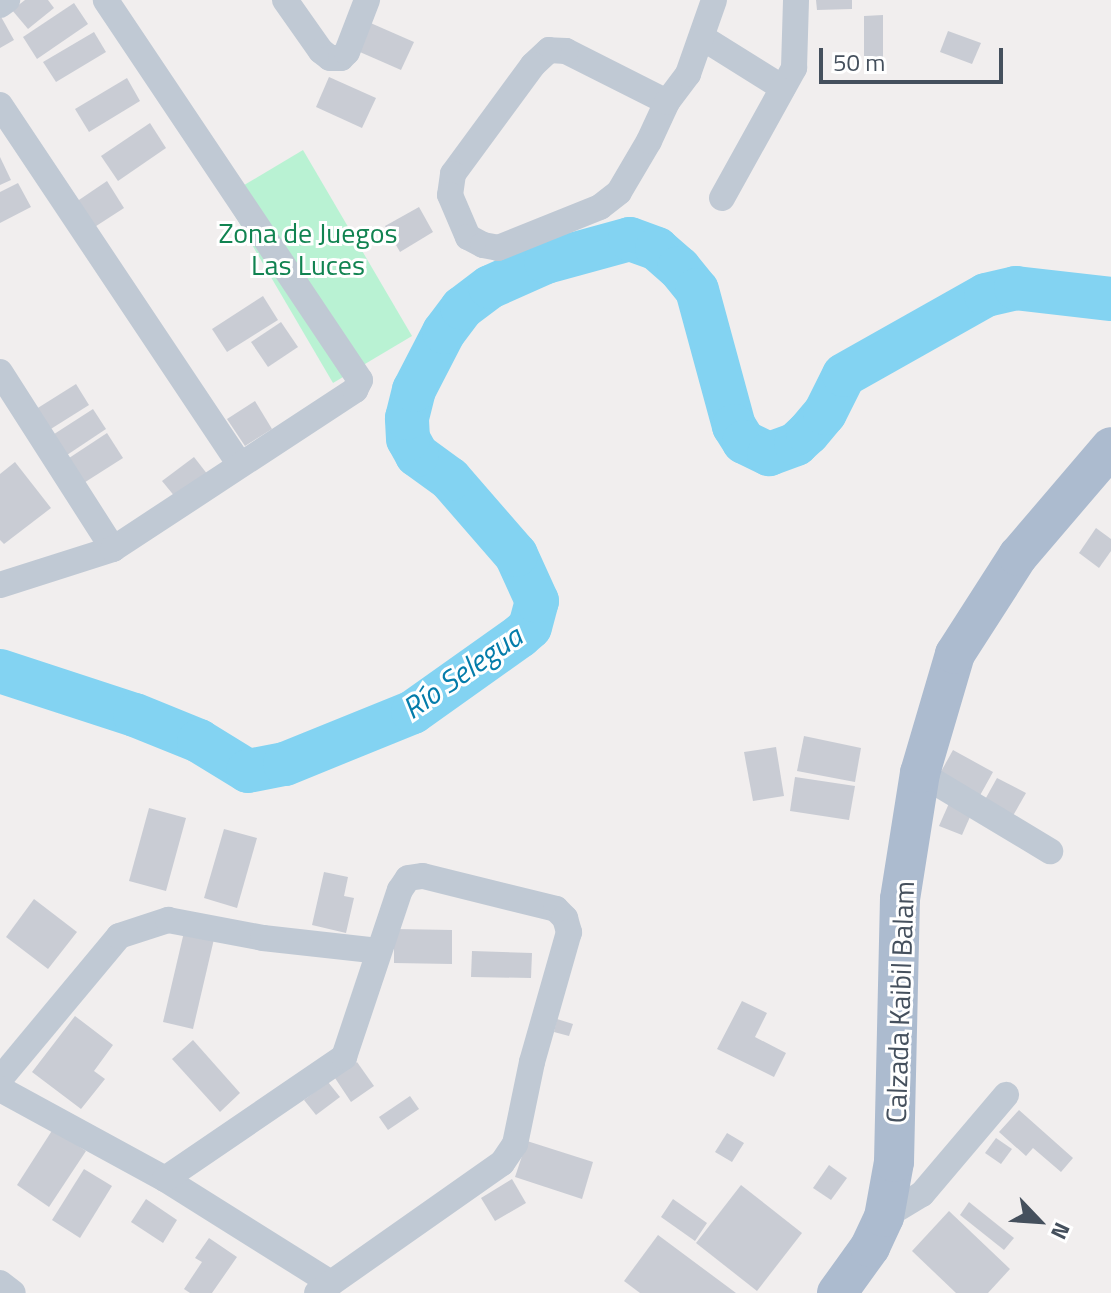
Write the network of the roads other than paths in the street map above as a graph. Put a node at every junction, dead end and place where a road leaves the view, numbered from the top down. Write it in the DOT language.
graph roads {
  1 [pos="7,0"];
  2 [pos="106,0"];
  3 [pos="285,0"];
  4 [pos="367,0"];
  5 [pos="714,0"];
  6 [pos="796,0"];
  7 [pos="0,5"];
  8 [pos="703,38"];
  9 [pos="783,88"];
  10 [pos="667,102"];
  11 [pos="0,105"];
  12 [pos="722,198"];
  13 [pos="0,372"];
  14 [pos="1111,447"];
  15 [pos="239,464"];
  16 [pos="1111,487"];
  17 [pos="113,549"];
  18 [pos="0,585"];
  19 [pos="955,654"];
  20 [pos="920,773"];
  21 [pos="1050,851"];
  22 [pos="378,951"];
  23 [pos="0,1079"];
  24 [pos="0,1089"];
  25 [pos="1006,1095"];
  26 [pos="165,1179"];
  27 [pos="884,1217"];
  28 [pos="0,1283"];
  29 [pos="324,1288"];
  30 [pos="13,1293"];
  31 [pos="837,1293"];
  1 -- 7 [label="street"];
  2 -- 15 [label="street"];
  3 -- 4 [label="street"];
  5 -- 8 [label="street"];
  6 -- 9 [label="street"];
  8 -- 9 [label="street"];
  8 -- 10 [label="street"];
  9 -- 12 [label="street"];
  10 -- 10 [label="street"];
  11 -- 15 [label="street"];
  13 -- 17 [label="street"];
  14 -- 19 [label="main road, Calzada Kaibil Balam"];
  15 -- 17 [label="street"];
  16 -- 19 [label="main road, Calzada Kaibil Balam"];
  17 -- 18 [label="street"];
  19 -- 20 [label="main road, Calzada Kaibil Balam"];
  20 -- 21 [label="street"];
  20 -- 27 [label="main road, Calzada Kaibil Balam"];
  22 -- 23 [label="street"];
  22 -- 26 [label="street"];
  22 -- 29 [label="street"];
  24 -- 26 [label="street"];
  25 -- 27 [label="street"];
  26 -- 29 [label="street"];
  27 -- 31 [label="main road, Calzada Kaibil Balam"];
  28 -- 30 [label="street"];
}
